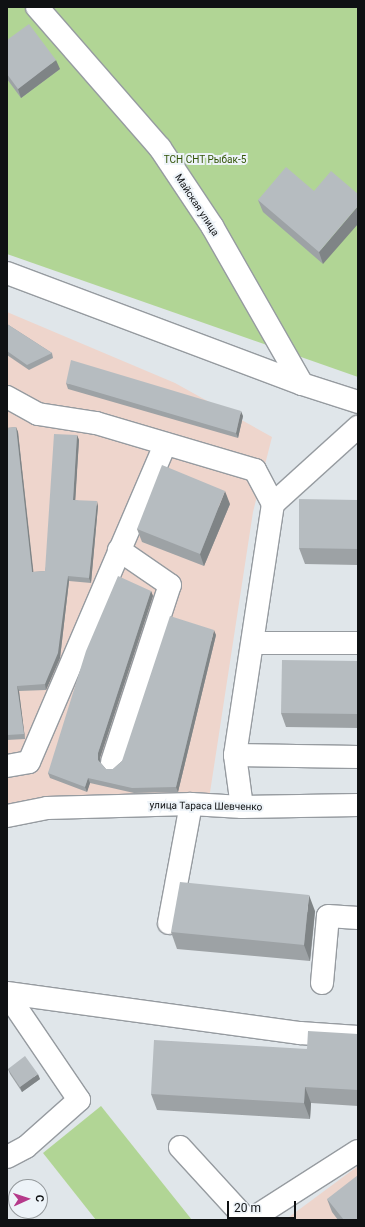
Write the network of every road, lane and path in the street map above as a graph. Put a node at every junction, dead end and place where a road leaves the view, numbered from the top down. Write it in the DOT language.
graph roads {
  1 [pos="37,7"];
  2 [pos="7,273"];
  3 [pos="302,384"];
  4 [pos="7,398"];
  5 [pos="358,402"];
  6 [pos="358,427"];
  7 [pos="165,444"];
  8 [pos="273,504"];
  9 [pos="119,550"];
  10 [pos="254,643"];
  11 [pos="358,643"];
  12 [pos="236,755"];
  13 [pos="358,757"];
  14 [pos="112,762"];
  15 [pos="7,766"];
  16 [pos="191,804"];
  17 [pos="358,805"];
  18 [pos="242,807"];
  19 [pos="7,816"];
  20 [pos="358,918"];
  21 [pos="169,923"];
  22 [pos="322,983"];
  23 [pos="7,993"];
  24 [pos="358,1037"];
  25 [pos="180,1147"];
  26 [pos="358,1151"];
  27 [pos="7,1157"];
  28 [pos="249,1220"];
  1 -- 3 [label="street, Майская улица"];
  2 -- 3 [label="street"];
  3 -- 5 [label="street"];
  4 -- 7 [label="street"];
  6 -- 8 [label="street"];
  7 -- 8 [label="street"];
  7 -- 9 [label="street"];
  8 -- 10 [label="street"];
  9 -- 14 [label="street"];
  9 -- 15 [label="street"];
  10 -- 11 [label="street"];
  10 -- 12 [label="street"];
  12 -- 13 [label="street"];
  12 -- 18 [label="street"];
  16 -- 18 [label="street, улица Тараса Шевченко"];
  16 -- 19 [label="street, улица Тараса Шевченко"];
  16 -- 21 [label="street"];
  17 -- 18 [label="street, улица Тараса Шевченко"];
  20 -- 22 [label="street"];
  23 -- 24 [label="street"];
  23 -- 27 [label="street"];
  25 -- 28 [label="street"];
  26 -- 28 [label="street"];
}
